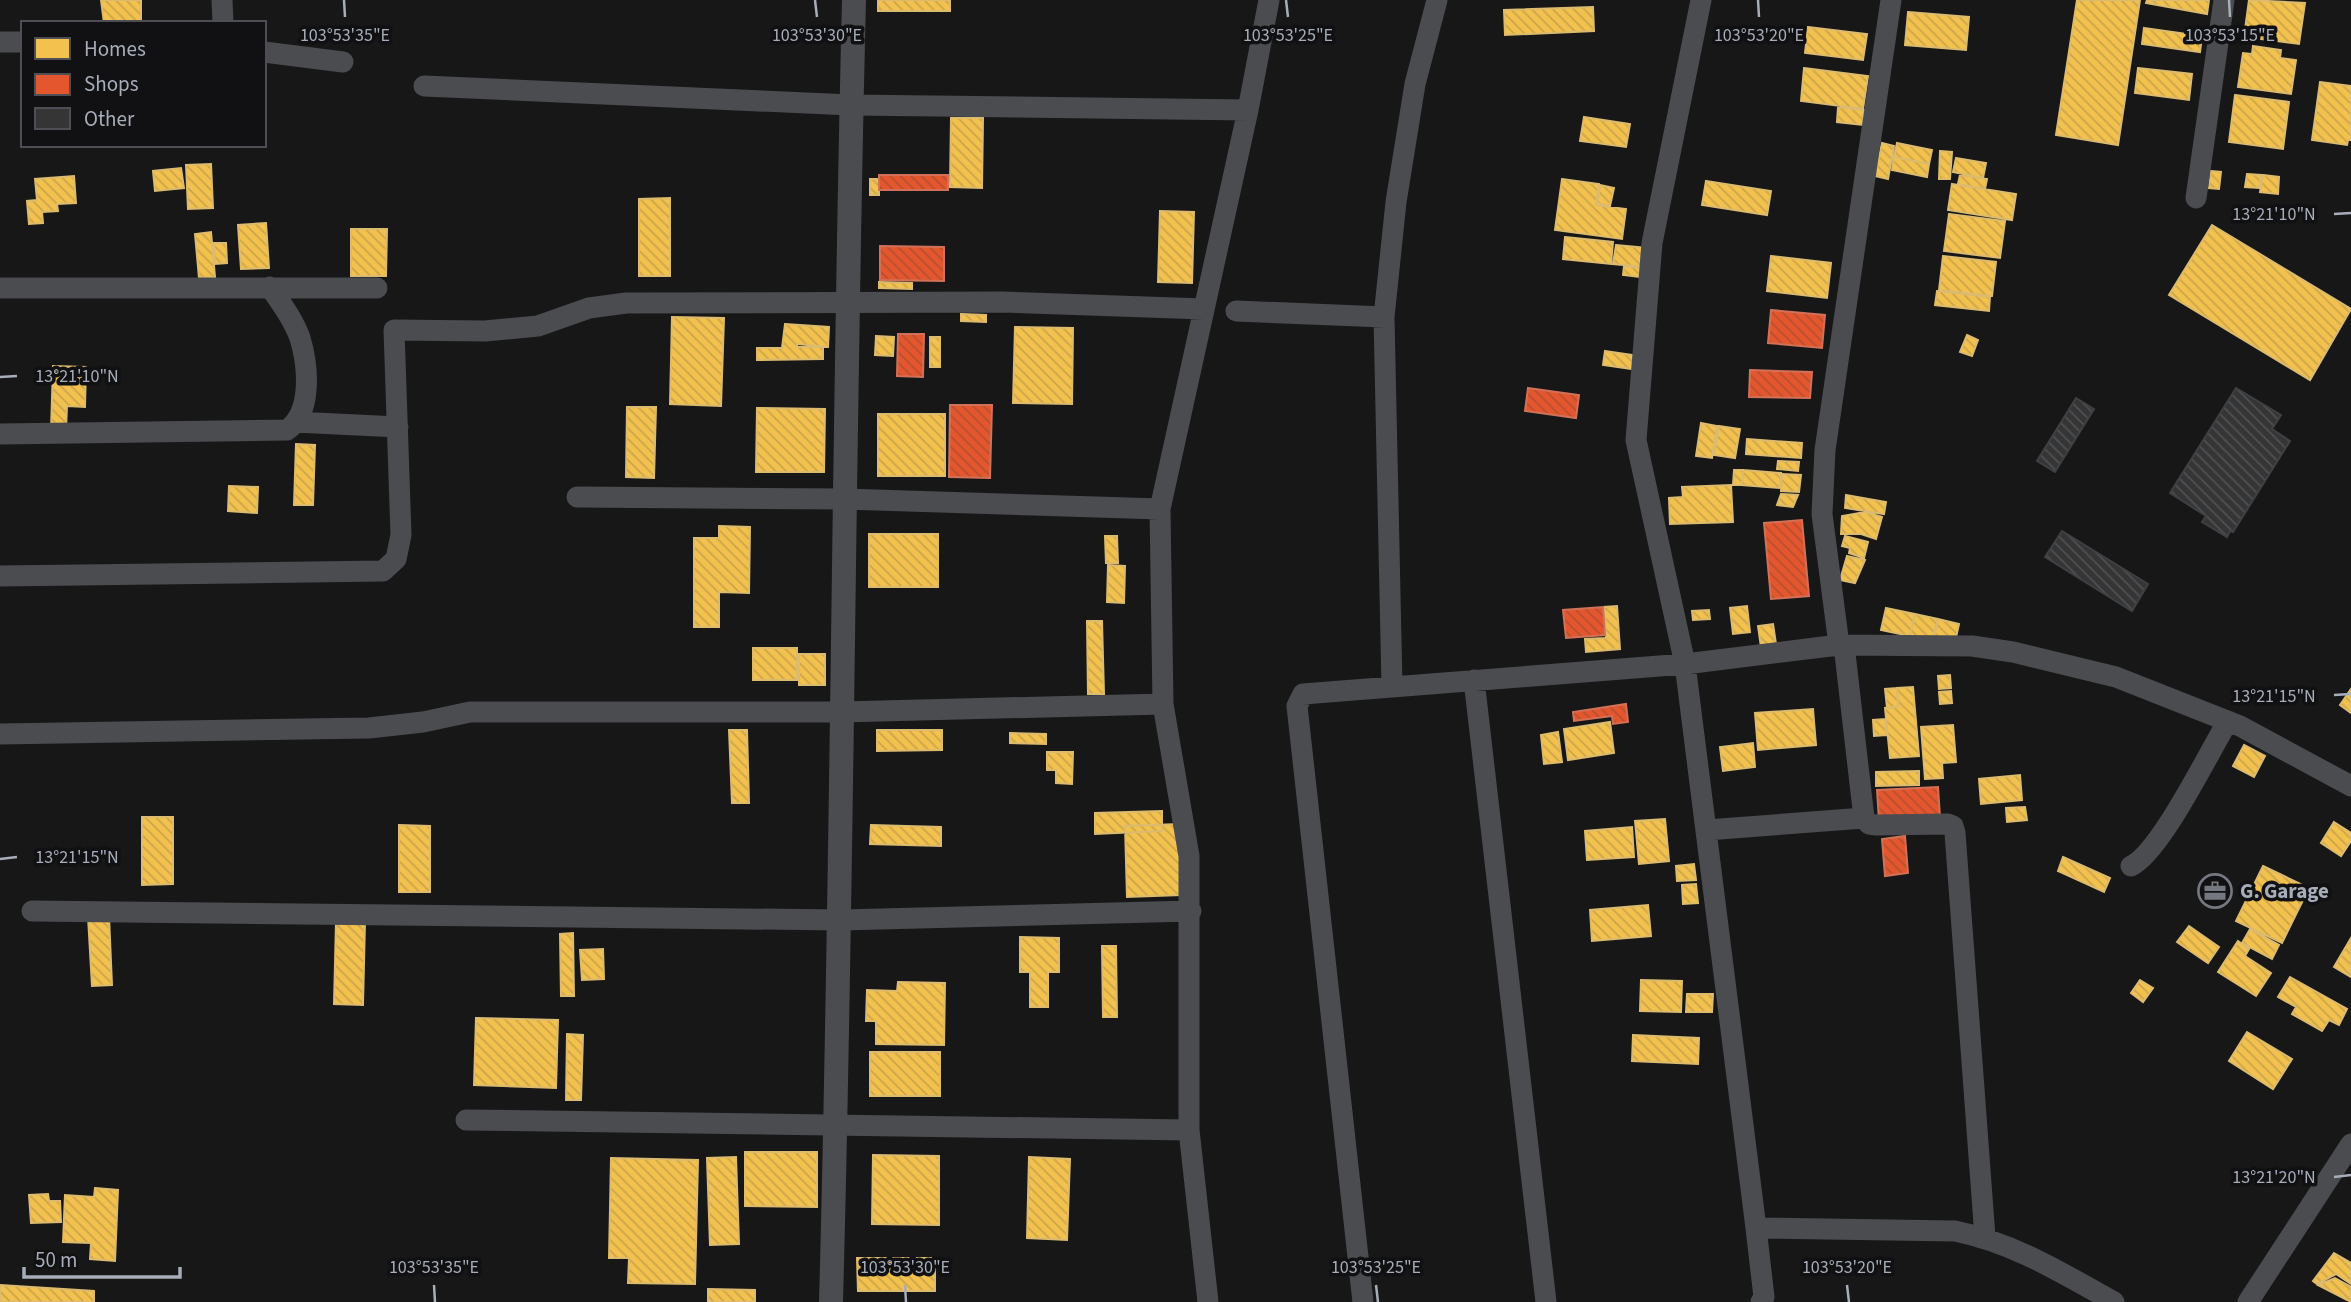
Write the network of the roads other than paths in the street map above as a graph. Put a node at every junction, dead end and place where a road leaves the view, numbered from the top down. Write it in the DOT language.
graph roads {
  1 [pos="222,0"];
  2 [pos="854,0"];
  3 [pos="1269,0"];
  4 [pos="1437,0"];
  5 [pos="1700,0"];
  6 [pos="1891,0"];
  7 [pos="2224,0"];
  8 [pos="223,21"];
  9 [pos="0,42"];
  10 [pos="21,42"];
  11 [pos="266,52"];
  12 [pos="343,62"];
  13 [pos="424,86"];
  14 [pos="851,105"];
  15 [pos="1248,110"];
  16 [pos="2196,198"];
  17 [pos="270,287"];
  18 [pos="0,288"];
  19 [pos="377,288"];
  20 [pos="845,302"];
  21 [pos="1203,309"];
  22 [pos="1236,311"];
  23 [pos="1384,317"];
  24 [pos="295,422"];
  25 [pos="398,427"];
  26 [pos="0,434"];
  27 [pos="577,496"];
  28 [pos="844,499"];
  29 [pos="1160,509"];
  30 [pos="0,576"];
  31 [pos="1842,645"];
  32 [pos="1685,664"];
  33 [pos="1474,680"];
  34 [pos="1392,686"];
  35 [pos="1163,704"];
  36 [pos="841,712"];
  37 [pos="2228,721"];
  38 [pos="0,734"];
  39 [pos="2351,786"];
  40 [pos="1864,818"];
  41 [pos="1707,830"];
  42 [pos="2131,866"];
  43 [pos="1191,911"];
  44 [pos="32,912"];
  45 [pos="841,920"];
  46 [pos="466,1120"];
  47 [pos="836,1123"];
  48 [pos="1189,1130"];
  49 [pos="2351,1144"];
  50 [pos="1756,1228"];
  51 [pos="1985,1237"];
  52 [pos="831,1302"];
  53 [pos="1208,1302"];
  54 [pos="1363,1302"];
  55 [pos="1546,1302"];
  56 [pos="1761,1302"];
  57 [pos="2114,1302"];
  58 [pos="2248,1302"];
  1 -- 8 [label="street"];
  2 -- 14 [label="street"];
  3 -- 15 [label="street"];
  4 -- 23 [label="street"];
  5 -- 32 [label="street"];
  6 -- 31 [label="street"];
  7 -- 16 [label="street"];
  9 -- 10 [label="street"];
  11 -- 12 [label="street"];
  13 -- 14 [label="street"];
  14 -- 15 [label="street"];
  14 -- 20 [label="street"];
  15 -- 21 [label="street"];
  17 -- 18 [label="street"];
  17 -- 19 [label="street"];
  17 -- 24 [label="street"];
  20 -- 21 [label="street"];
  20 -- 25 [label="street"];
  20 -- 28 [label="street"];
  21 -- 29 [label="street"];
  22 -- 23 [label="street"];
  23 -- 34 [label="street"];
  24 -- 25 [label="street"];
  24 -- 26 [label="street"];
  25 -- 30 [label="street"];
  27 -- 28 [label="street"];
  28 -- 29 [label="street"];
  28 -- 36 [label="street"];
  29 -- 35 [label="street"];
  31 -- 32 [label="street"];
  31 -- 37 [label="street"];
  31 -- 40 [label="street"];
  32 -- 33 [label="street"];
  32 -- 41 [label="street"];
  33 -- 34 [label="street"];
  33 -- 55 [label="street"];
  34 -- 54 [label="street"];
  35 -- 36 [label="street"];
  35 -- 43 [label="street"];
  36 -- 38 [label="street"];
  36 -- 45 [label="street"];
  37 -- 39 [label="street"];
  37 -- 42 [label="street"];
  40 -- 41 [label="street"];
  40 -- 51 [label="street"];
  41 -- 50 [label="street"];
  43 -- 45 [label="street"];
  43 -- 48 [label="street"];
  44 -- 45 [label="street"];
  45 -- 47 [label="street"];
  46 -- 47 [label="street"];
  47 -- 48 [label="street"];
  47 -- 52 [label="street"];
  48 -- 53 [label="street"];
  49 -- 58 [label="street"];
  50 -- 51 [label="street"];
  50 -- 56 [label="street"];
  51 -- 57 [label="street"];
}
